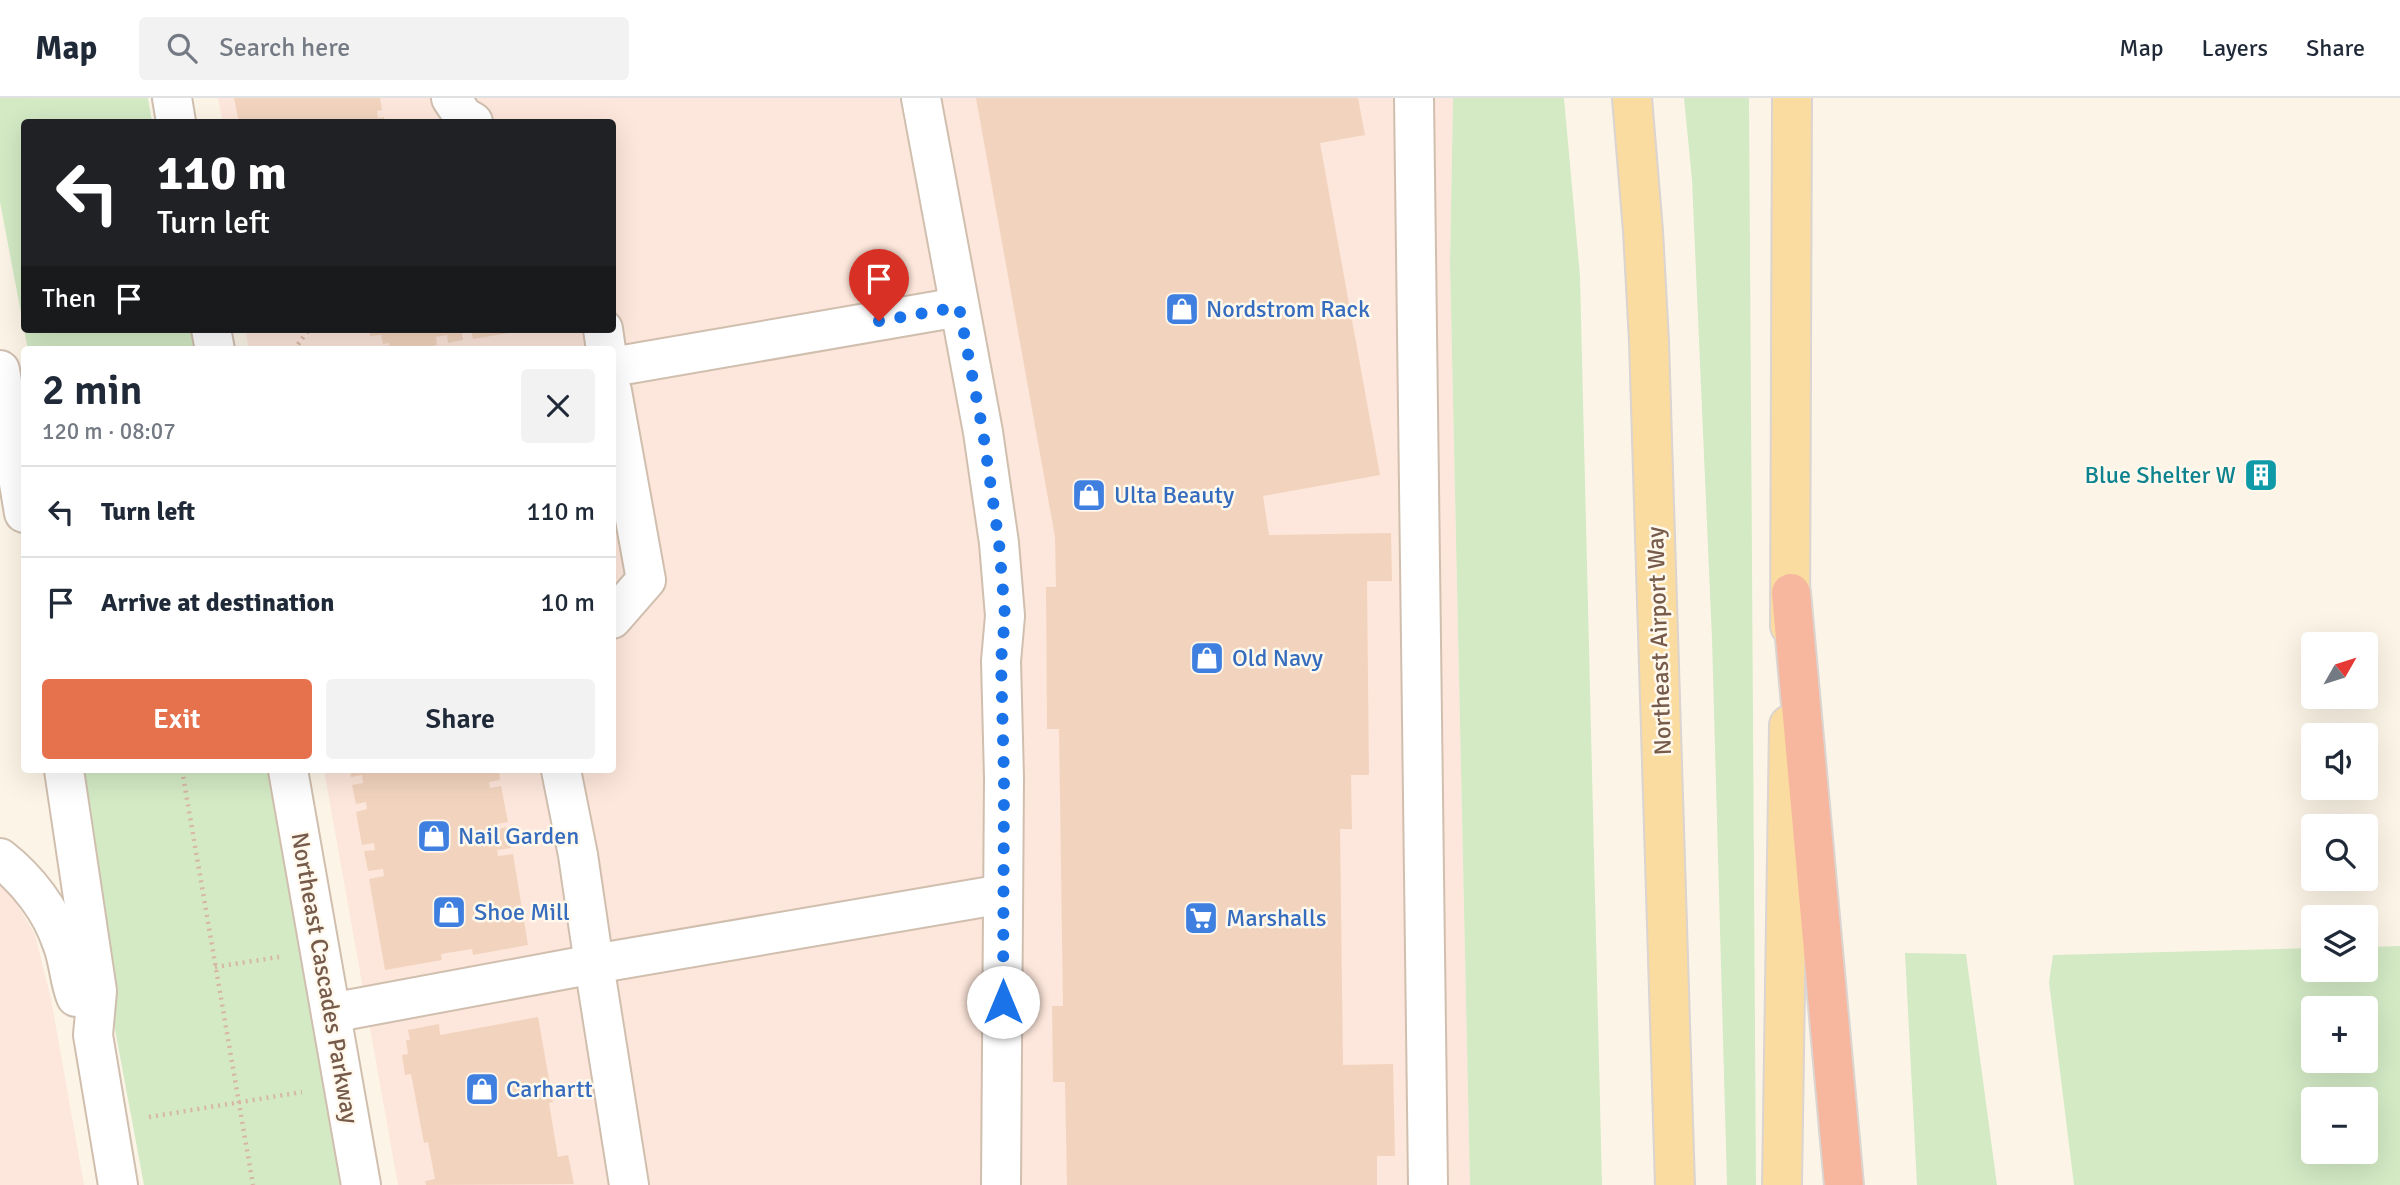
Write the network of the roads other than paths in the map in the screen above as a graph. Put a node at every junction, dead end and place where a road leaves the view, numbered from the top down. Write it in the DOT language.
graph roads {
  1 [pos="172,98"];
  2 [pos="451,98"];
  3 [pos="921,98"];
  4 [pos="1414,98"];
  5 [pos="1632,98"];
  6 [pos="1793,98"];
  7 [pos="176,119"];
  8 [pos="468,119"];
  9 [pos="959,307"];
  10 [pos="616,366"];
  11 [pos="0,370"];
  12 [pos="616,413"];
  13 [pos="21,479"];
  14 [pos="1791,593"];
  15 [pos="616,614"];
  16 [pos="64,773"];
  17 [pos="289,773"];
  18 [pos="562,773"];
  19 [pos="0,858"];
  20 [pos="1003,894"];
  21 [pos="594,964"];
  22 [pos="331,1013"];
  23 [pos="93,1035"];
  24 [pos="118,1185"];
  25 [pos="361,1185"];
  26 [pos="629,1185"];
  27 [pos="1001,1185"];
  28 [pos="1428,1185"];
  29 [pos="1675,1185"];
  30 [pos="1782,1185"];
  31 [pos="1844,1185"];
  1 -- 7 [label="street"];
  2 -- 8 [label="street"];
  3 -- 9 [label="street"];
  4 -- 28 [label="street"];
  5 -- 29 [label="main road, Northeast Airport Way"];
  6 -- 14 [label="main road"];
  9 -- 10 [label="street"];
  9 -- 20 [label="street"];
  11 -- 13 [label="street"];
  12 -- 15 [label="street"];
  14 -- 30 [label="main road"];
  14 -- 31 [label="highway"];
  16 -- 23 [label="street"];
  17 -- 22 [label="street, Northeast Cascades Parkway"];
  18 -- 21 [label="street"];
  19 -- 23 [label="street"];
  20 -- 21 [label="street"];
  20 -- 27 [label="street"];
  21 -- 22 [label="street"];
  21 -- 26 [label="street"];
  22 -- 25 [label="street, Northeast Cascades Parkway"];
  23 -- 24 [label="street"];
}
